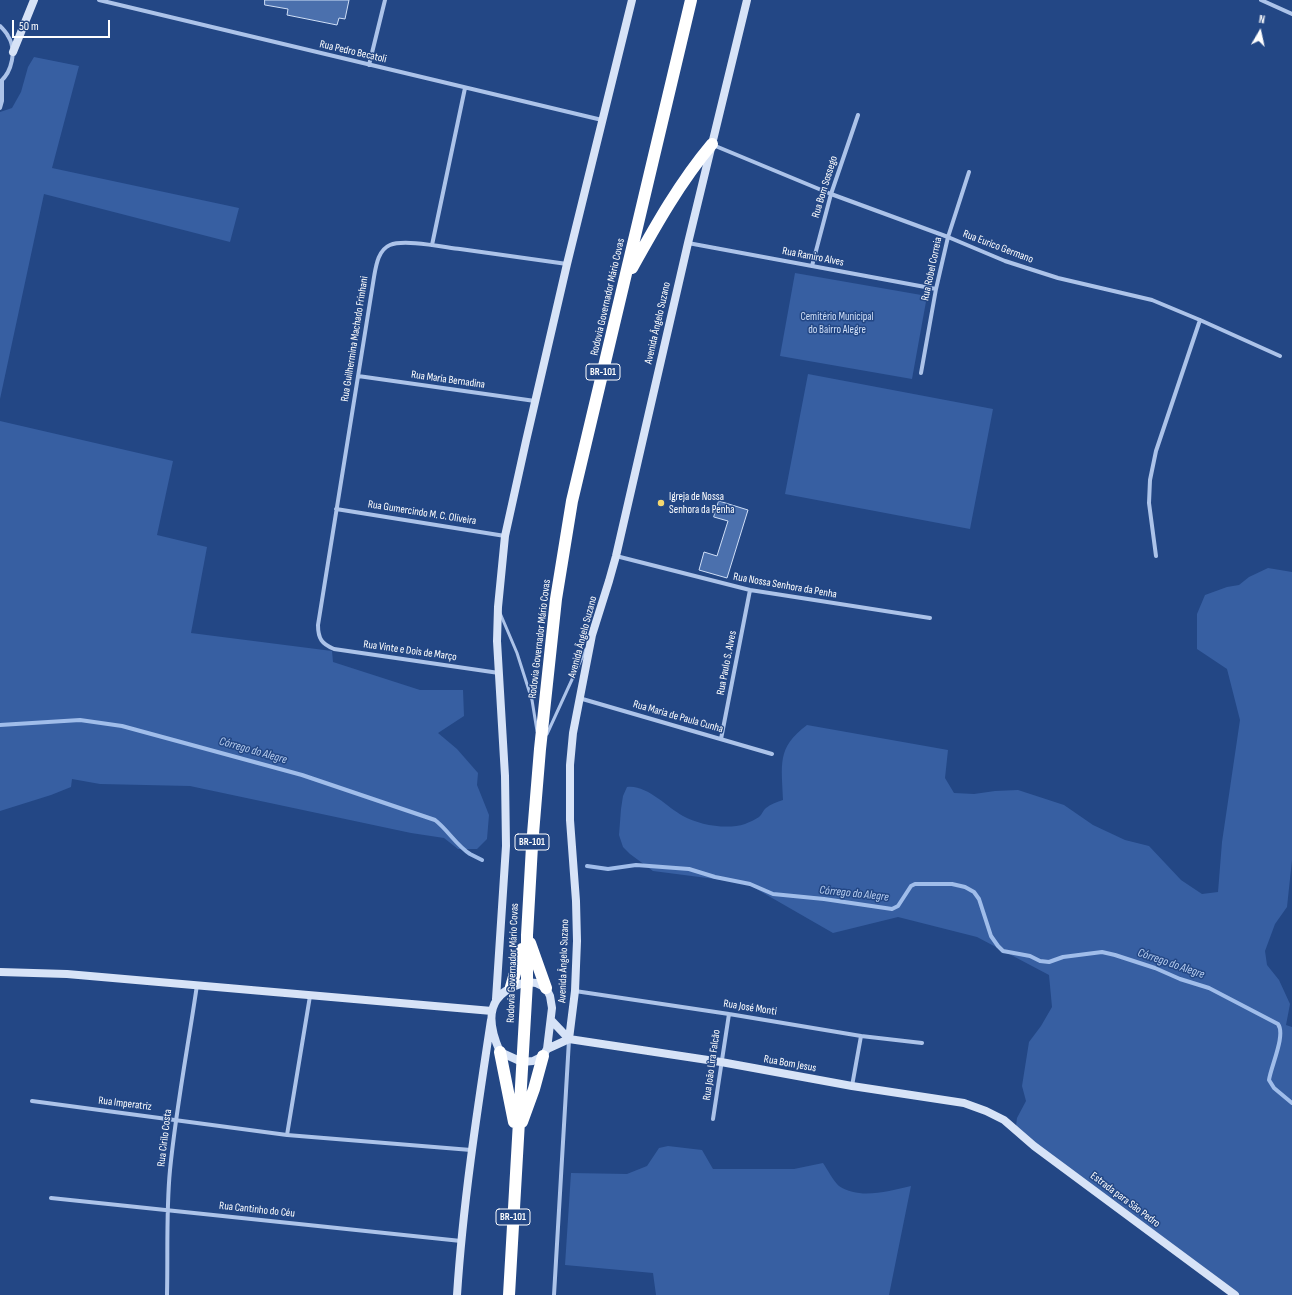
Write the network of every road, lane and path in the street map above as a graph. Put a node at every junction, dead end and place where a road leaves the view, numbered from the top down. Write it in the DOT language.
graph roads {
  1 [pos="34,0"];
  2 [pos="99,0"];
  3 [pos="385,0"];
  4 [pos="632,0"];
  5 [pos="691,0"];
  6 [pos="747,0"];
  7 [pos="1261,0"];
  8 [pos="1292,14"];
  9 [pos="0,26"];
  10 [pos="13,52"];
  11 [pos="369,65"];
  12 [pos="1,82"];
  13 [pos="466,88"];
  14 [pos="0,108"];
  15 [pos="858,115"];
  16 [pos="602,120"];
  17 [pos="712,144"];
  18 [pos="969,172"];
  19 [pos="831,194"];
  20 [pos="948,237"];
  21 [pos="688,243"];
  22 [pos="432,245"];
  23 [pos="567,264"];
  24 [pos="812,266"];
  25 [pos="625,279"];
  26 [pos="936,289"];
  27 [pos="1200,320"];
  28 [pos="1280,356"];
  29 [pos="921,373"];
  30 [pos="358,376"];
  31 [pos="535,401"];
  32 [pos="336,509"];
  33 [pos="505,536"];
  34 [pos="616,556"];
  35 [pos="1156,556"];
  36 [pos="750,590"];
  37 [pos="498,607"];
  38 [pos="930,618"];
  39 [pos="592,635"];
  40 [pos="320,641"];
  41 [pos="499,673"];
  42 [pos="579,698"];
  43 [pos="721,739"];
  44 [pos="540,749"];
  45 [pos="772,754"];
  46 [pos="527,935"];
  47 [pos="0,972"];
  48 [pos="527,982"];
  49 [pos="197,985"];
  50 [pos="511,987"];
  51 [pos="546,988"];
  52 [pos="575,991"];
  53 [pos="310,996"];
  54 [pos="496,999"];
  55 [pos="492,1011"];
  56 [pos="729,1014"];
  57 [pos="491,1020"];
  58 [pos="551,1020"];
  59 [pos="861,1036"];
  60 [pos="569,1039"];
  61 [pos="922,1043"];
  62 [pos="500,1052"];
  63 [pos="545,1052"];
  64 [pos="522,1062"];
  65 [pos="721,1062"];
  66 [pos="852,1086"];
  67 [pos="32,1101"];
  68 [pos="176,1119"];
  69 [pos="714,1119"];
  70 [pos="1004,1120"];
  71 [pos="287,1135"];
  72 [pos="517,1138"];
  73 [pos="471,1150"];
  74 [pos="51,1198"];
  75 [pos="168,1210"];
  76 [pos="461,1241"];
  77 [pos="167,1295"];
  78 [pos="457,1295"];
  79 [pos="508,1295"];
  80 [pos="554,1295"];
  81 [pos="1235,1295"];
  1 -- 10 [label="main road"];
  2 -- 11 [label="street, Rua Pedro Becatoli"];
  3 -- 11 [label="street"];
  4 -- 16 [label="main road"];
  5 -- 25 [label="highway, Rodovia Governador Mário Covas / BR-101"];
  6 -- 17 [label="main road, Avenida Ângelo Suzano"];
  7 -- 8 [label="street"];
  9 -- 10 [label="street"];
  10 -- 12 [label="street"];
  11 -- 13 [label="street, Rua Pedro Becatoli"];
  12 -- 14 [label="street"];
  13 -- 16 [label="street, Rua Pedro Becatoli"];
  13 -- 22 [label="street"];
  15 -- 19 [label="street, Rua Bom Sossego"];
  16 -- 23 [label="main road"];
  17 -- 19 [label="street, Rua Eurico Germano"];
  17 -- 21 [label="main road, Avenida Ângelo Suzano"];
  17 -- 25 [label="highway"];
  18 -- 20 [label="street, Rua Robel Correia"];
  19 -- 20 [label="street, Rua Eurico Germano"];
  19 -- 24 [label="street, Rua Bom Sossego"];
  20 -- 26 [label="street, Rua Robel Correia"];
  20 -- 27 [label="street, Rua Eurico Germano"];
  21 -- 24 [label="street, Rua Ramiro Alves"];
  21 -- 34 [label="main road, Avenida Ângelo Suzano"];
  22 -- 23 [label="street, Rua Guilhermina Machado Frinhani"];
  22 -- 30 [label="street, Rua Guilhermina Machado Frinhani"];
  23 -- 31 [label="main road"];
  24 -- 26 [label="street, Rua Ramiro Alves"];
  25 -- 44 [label="highway, Rodovia Governador Mário Covas / BR-101"];
  26 -- 29 [label="street, Rua Robel Correia"];
  27 -- 28 [label="street, Rua Eurico Germano"];
  27 -- 35 [label="street"];
  30 -- 31 [label="street, Rua Maria Bernadina"];
  30 -- 32 [label="street, Rua Guilhermina Machado Frinhani"];
  31 -- 33 [label="main road"];
  32 -- 33 [label="street, Rua Gumercindo M. C. Oliveira"];
  32 -- 40 [label="street, Rua Guilhermina Machado Frinhani"];
  33 -- 37 [label="main road"];
  34 -- 36 [label="street, Rua Nossa Senhora da Penha"];
  34 -- 39 [label="main road, Avenida Ângelo Suzano"];
  36 -- 38 [label="street, Rua Nossa Senhora da Penha"];
  36 -- 43 [label="street, Rua Paulo S. Alves"];
  37 -- 41 [label="main road"];
  37 -- 44 [label="lane"];
  39 -- 42 [label="main road, Avenida Ângelo Suzano"];
  39 -- 44 [label="lane"];
  40 -- 41 [label="street, Rua Vinte e Dois de Março"];
  41 -- 54 [label="main road"];
  42 -- 43 [label="street, Rua Maria de Paula Cunha"];
  42 -- 52 [label="main road, Avenida Ângelo Suzano"];
  43 -- 45 [label="street, Rua Maria de Paula Cunha"];
  44 -- 46 [label="highway, Rodovia Governador Mário Covas / BR-101"];
  46 -- 48 [label="highway, Rodovia Governador Mário Covas / BR-101"];
  46 -- 50 [label="highway"];
  46 -- 51 [label="highway"];
  47 -- 49 [label="main road"];
  48 -- 50 [label="main road"];
  48 -- 51 [label="main road"];
  48 -- 64 [label="highway, Rodovia Governador Mário Covas / BR-101"];
  49 -- 53 [label="main road"];
  49 -- 68 [label="street, Rua Cirilo Costa"];
  50 -- 54 [label="main road"];
  51 -- 58 [label="main road"];
  52 -- 56 [label="street, Rua José Monti"];
  52 -- 60 [label="main road, Avenida Ângelo Suzano"];
  53 -- 55 [label="main road"];
  53 -- 71 [label="street"];
  54 -- 55 [label="main road"];
  55 -- 57 [label="main road"];
  56 -- 59 [label="street, Rua José Monti"];
  56 -- 65 [label="street, Rua João Lira Falcão"];
  57 -- 62 [label="main road"];
  57 -- 73 [label="main road"];
  58 -- 60 [label="main road"];
  58 -- 63 [label="main road"];
  59 -- 61 [label="street, Rua José Monti"];
  59 -- 66 [label="street"];
  60 -- 63 [label="main road"];
  60 -- 65 [label="main road, Rua Bom Jesus"];
  60 -- 80 [label="street, Avenida Ângelo Suzano"];
  62 -- 64 [label="main road"];
  62 -- 72 [label="highway"];
  63 -- 64 [label="main road"];
  63 -- 72 [label="highway"];
  64 -- 72 [label="highway, Rodovia Governador Mário Covas / BR-101"];
  65 -- 66 [label="main road, Rua Bom Jesus"];
  65 -- 69 [label="street, Rua João Lira Falcão"];
  66 -- 70 [label="main road, Rua Bom Jesus"];
  67 -- 68 [label="street, Rua Imperatriz"];
  68 -- 71 [label="street, Rua Imperatriz"];
  68 -- 75 [label="street, Rua Cirilo Costa"];
  70 -- 81 [label="main road, Estrada para São Pedro"];
  71 -- 73 [label="street, Rua Imperatriz"];
  72 -- 79 [label="highway, Rodovia Governador Mário Covas / BR-101"];
  73 -- 76 [label="main road"];
  74 -- 75 [label="street, Rua Cantinho do Céu"];
  75 -- 76 [label="street, Rua Cantinho do Céu"];
  75 -- 77 [label="street, Rua Cirilo Costa"];
  76 -- 78 [label="main road"];
}
